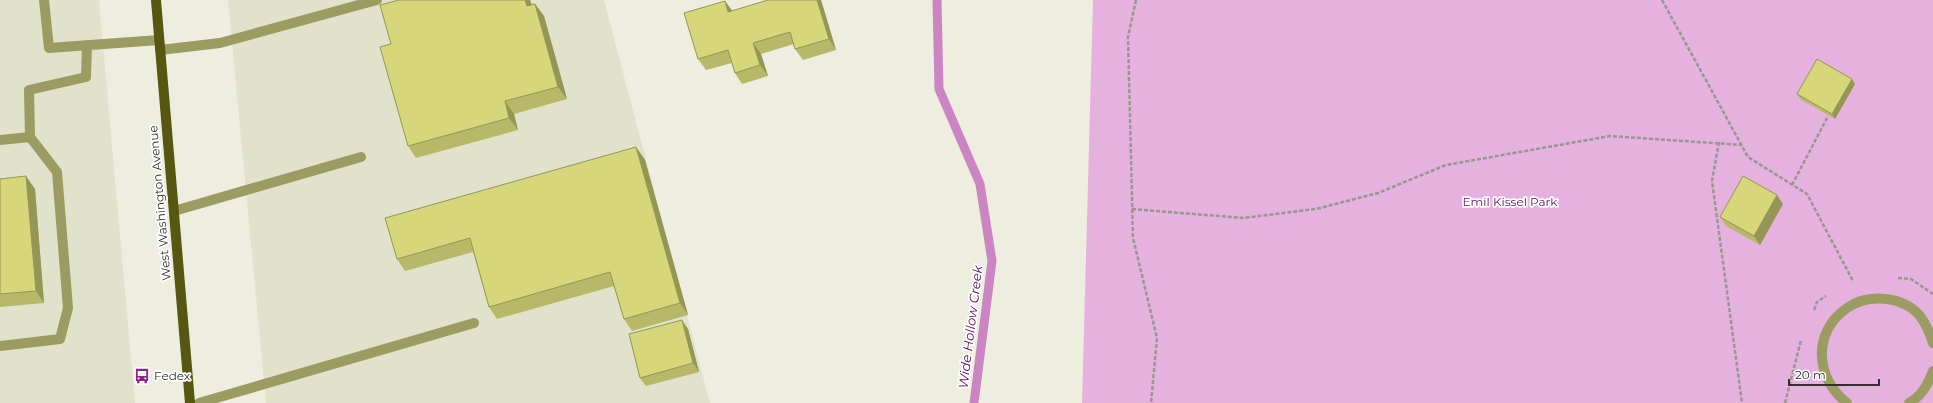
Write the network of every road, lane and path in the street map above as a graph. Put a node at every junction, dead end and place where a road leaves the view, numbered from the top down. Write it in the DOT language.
graph roads {
  1 [pos="44,0"];
  2 [pos="156,0"];
  3 [pos="377,0"];
  4 [pos="1136,0"];
  5 [pos="1662,0"];
  6 [pos="87,45"];
  7 [pos="160,45"];
  8 [pos="1827,118"];
  9 [pos="30,137"];
  10 [pos="0,140"];
  11 [pos="1719,142"];
  12 [pos="1742,145"];
  13 [pos="360,157"];
  14 [pos="1792,185"];
  15 [pos="1132,209"];
  16 [pos="174,211"];
  17 [pos="1853,281"];
  18 [pos="474,323"];
  19 [pos="1933,343"];
  20 [pos="0,346"];
  21 [pos="1933,371"];
  22 [pos="1930,390"];
  23 [pos="190,403"];
  24 [pos="200,403"];
  25 [pos="1151,403"];
  26 [pos="1742,403"];
  27 [pos="1846,403"];
  28 [pos="1909,403"];
  1 -- 6 [label="lane"];
  2 -- 7 [label="main road, West Washington Avenue"];
  3 -- 7 [label="lane"];
  4 -- 15 [label="path"];
  5 -- 12 [label="path"];
  6 -- 7 [label="lane"];
  6 -- 9 [label="lane"];
  7 -- 16 [label="main road, West Washington Avenue"];
  8 -- 14 [label="path"];
  9 -- 10 [label="lane"];
  9 -- 20 [label="lane"];
  11 -- 12 [label="path"];
  11 -- 15 [label="path"];
  11 -- 26 [label="path"];
  12 -- 14 [label="path"];
  13 -- 16 [label="lane"];
  14 -- 17 [label="path"];
  15 -- 25 [label="path"];
  16 -- 23 [label="main road, West Washington Avenue"];
  18 -- 24 [label="lane"];
  19 -- 27 [label="lane"];
  21 -- 22 [label="lane"];
  22 -- 28 [label="lane"];
}
